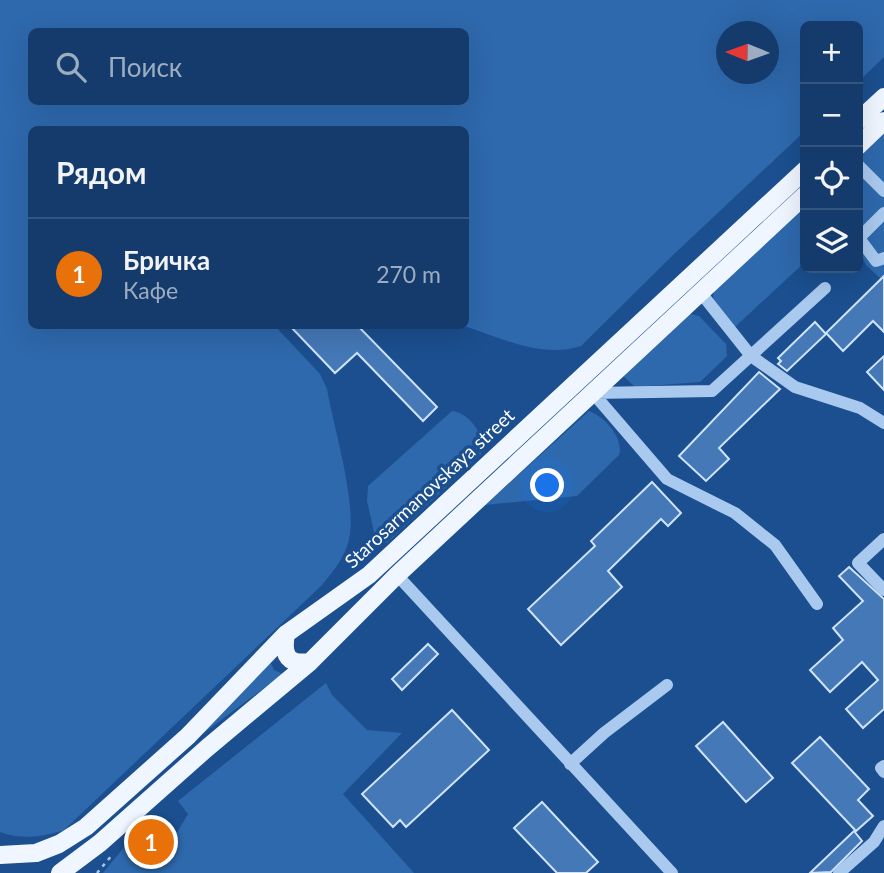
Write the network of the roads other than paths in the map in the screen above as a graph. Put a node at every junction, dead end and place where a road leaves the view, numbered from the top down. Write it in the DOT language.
graph roads {
  1 [pos="884,97"];
  2 [pos="863,116"];
  3 [pos="884,121"];
  4 [pos="863,141"];
  5 [pos="863,170"];
  6 [pos="800,175"];
  7 [pos="884,191"];
  8 [pos="800,200"];
  9 [pos="884,213"];
  10 [pos="884,258"];
  11 [pos="825,288"];
  12 [pos="701,293"];
  13 [pos="751,356"];
  14 [pos="593,393"];
  15 [pos="884,423"];
  16 [pos="884,539"];
  17 [pos="397,575"];
  18 [pos="884,590"];
  19 [pos="817,604"];
  20 [pos="286,634"];
  21 [pos="310,662"];
  22 [pos="667,685"];
  23 [pos="570,764"];
  24 [pos="884,766"];
  25 [pos="884,772"];
  26 [pos="884,826"];
  27 [pos="107,848"];
  28 [pos="0,855"];
  29 [pos="60,873"];
  30 [pos="76,873"];
  31 [pos="672,873"];
  32 [pos="839,873"];
  1 -- 2 [label="main road"];
  3 -- 4 [label="main road"];
  5 -- 7 [label="street"];
  6 -- 20 [label="main road, Starosarmanovskaya street"];
  8 -- 12 [label="main road"];
  9 -- 10 [label="street"];
  11 -- 13 [label="street"];
  12 -- 13 [label="street"];
  12 -- 14 [label="main road"];
  13 -- 14 [label="street"];
  13 -- 15 [label="street"];
  14 -- 17 [label="main road"];
  14 -- 19 [label="street"];
  16 -- 18 [label="street"];
  17 -- 21 [label="main road"];
  17 -- 23 [label="street"];
  20 -- 21 [label="main road"];
  20 -- 28 [label="main road, Starosarmanovskaya street"];
  21 -- 27 [label="main road"];
  22 -- 23 [label="street"];
  23 -- 31 [label="street"];
  24 -- 25 [label="street"];
  26 -- 32 [label="street"];
  27 -- 29 [label="main road"];
  27 -- 30 [label="main road"];
}
